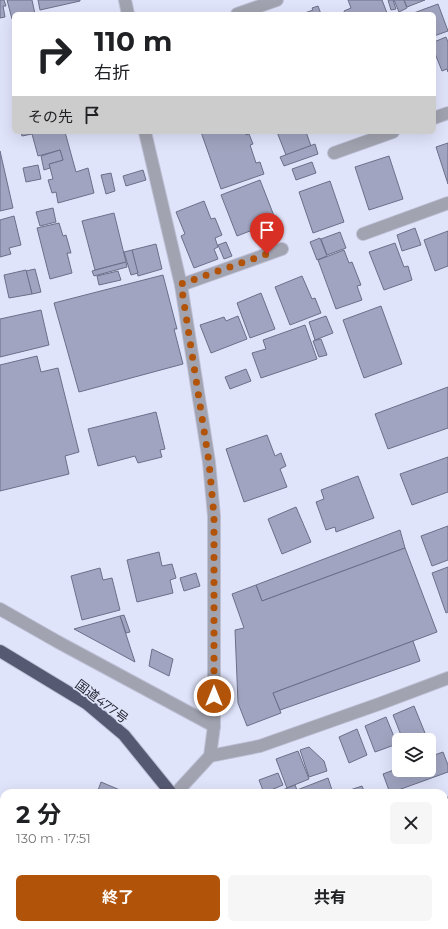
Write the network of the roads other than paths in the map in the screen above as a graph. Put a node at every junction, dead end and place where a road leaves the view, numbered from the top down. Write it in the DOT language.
graph roads {
  1 [pos="125,0"];
  2 [pos="277,0"];
  3 [pos="128,12"];
  4 [pos="243,12"];
  5 [pos="448,113"];
  6 [pos="436,117"];
  7 [pos="145,134"];
  8 [pos="387,134"];
  9 [pos="334,153"];
  10 [pos="448,203"];
  11 [pos="363,234"];
  12 [pos="282,249"];
  13 [pos="181,284"];
  14 [pos="0,609"];
  15 [pos="0,651"];
  16 [pos="448,678"];
  17 [pos="214,726"];
  18 [pos="210,756"];
  19 [pos="168,789"];
  20 [pos="180,789"];
  1 -- 3 [label="street"];
  2 -- 4 [label="street"];
  5 -- 6 [label="street"];
  7 -- 13 [label="street"];
  8 -- 9 [label="street"];
  10 -- 11 [label="street"];
  12 -- 13 [label="street"];
  13 -- 17 [label="street"];
  14 -- 17 [label="street"];
  15 -- 19 [label="highway, 国道477号"];
  16 -- 18 [label="street"];
  17 -- 18 [label="street"];
  18 -- 20 [label="street"];
}
